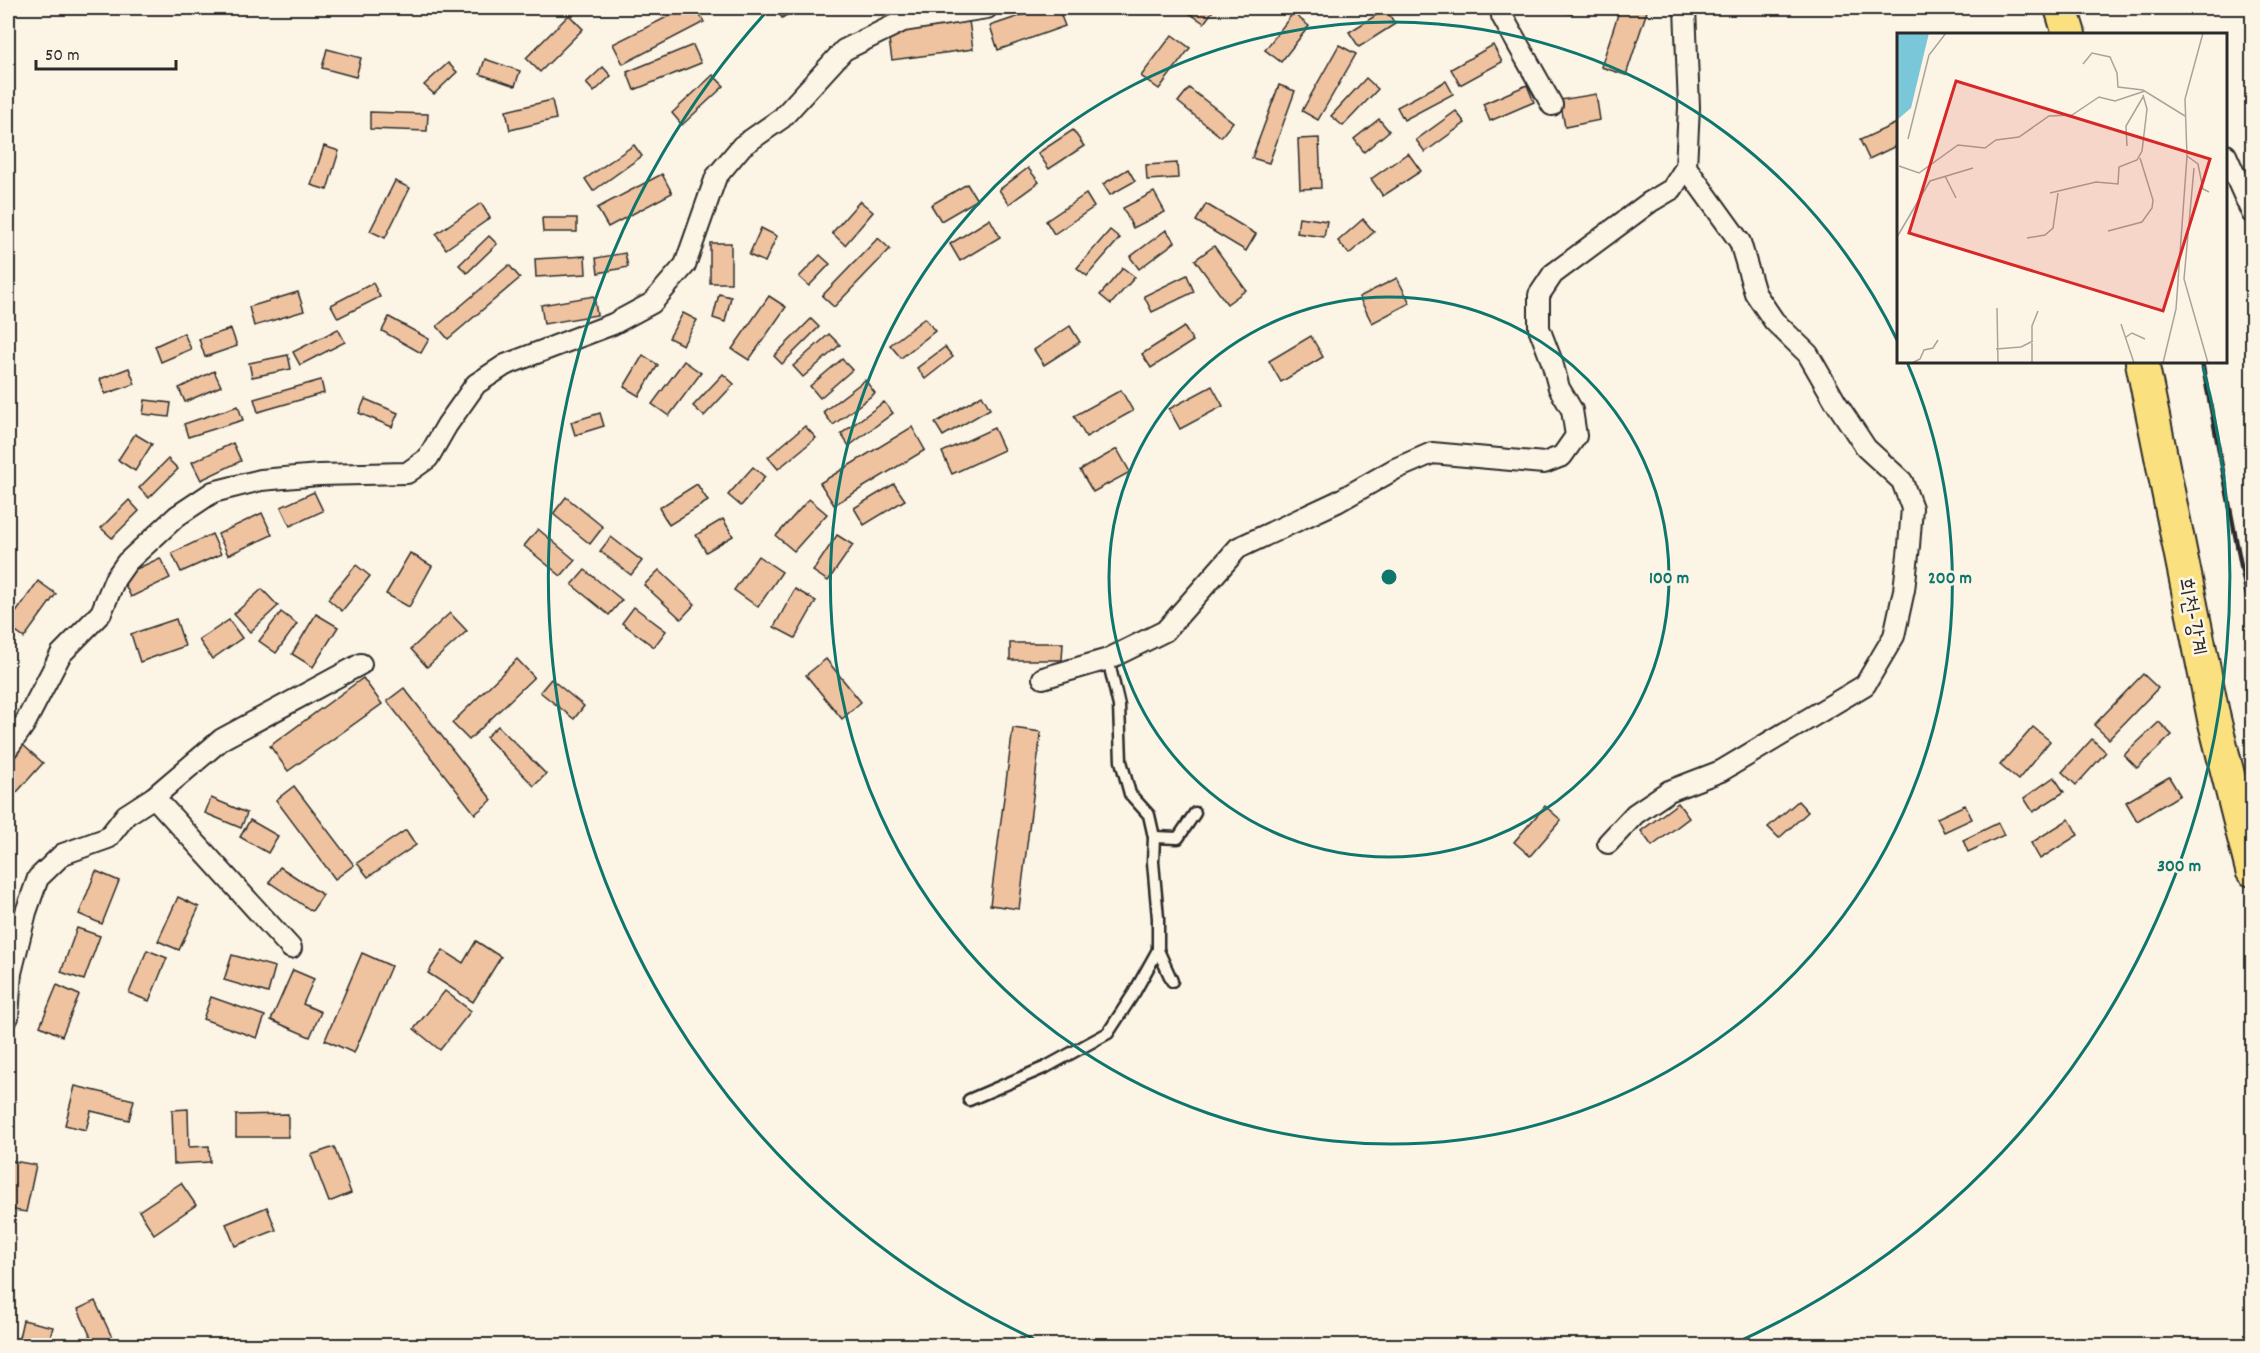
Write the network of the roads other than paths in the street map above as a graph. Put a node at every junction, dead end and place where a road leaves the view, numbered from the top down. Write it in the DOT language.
graph roads {
  1 [pos="987,8"];
  2 [pos="1501,8"];
  3 [pos="1685,8"];
  4 [pos="1552,105"];
  5 [pos="2227,157"];
  6 [pos="1686,167"];
  7 [pos="2253,213"];
  8 [pos="2142,363"];
  9 [pos="1108,659"];
  10 [pos="361,664"];
  11 [pos="1043,678"];
  12 [pos="8,748"];
  13 [pos="153,797"];
  14 [pos="1195,813"];
  15 [pos="1154,837"];
  16 [pos="1608,843"];
  17 [pos="2253,870"];
  18 [pos="291,948"];
  19 [pos="1158,950"];
  20 [pos="1172,981"];
  21 [pos="8,1017"];
  22 [pos="969,1100"];
  1 -- 12 [label="street"];
  2 -- 4 [label="street"];
  3 -- 6 [label="street"];
  5 -- 7 [label="street"];
  6 -- 9 [label="street"];
  6 -- 16 [label="street"];
  8 -- 17 [label="main road, 희천-강계"];
  9 -- 11 [label="street"];
  9 -- 15 [label="lane"];
  10 -- 13 [label="street"];
  13 -- 18 [label="street"];
  13 -- 21 [label="street"];
  14 -- 15 [label="lane"];
  15 -- 19 [label="lane"];
  19 -- 20 [label="lane"];
  19 -- 22 [label="lane"];
}
